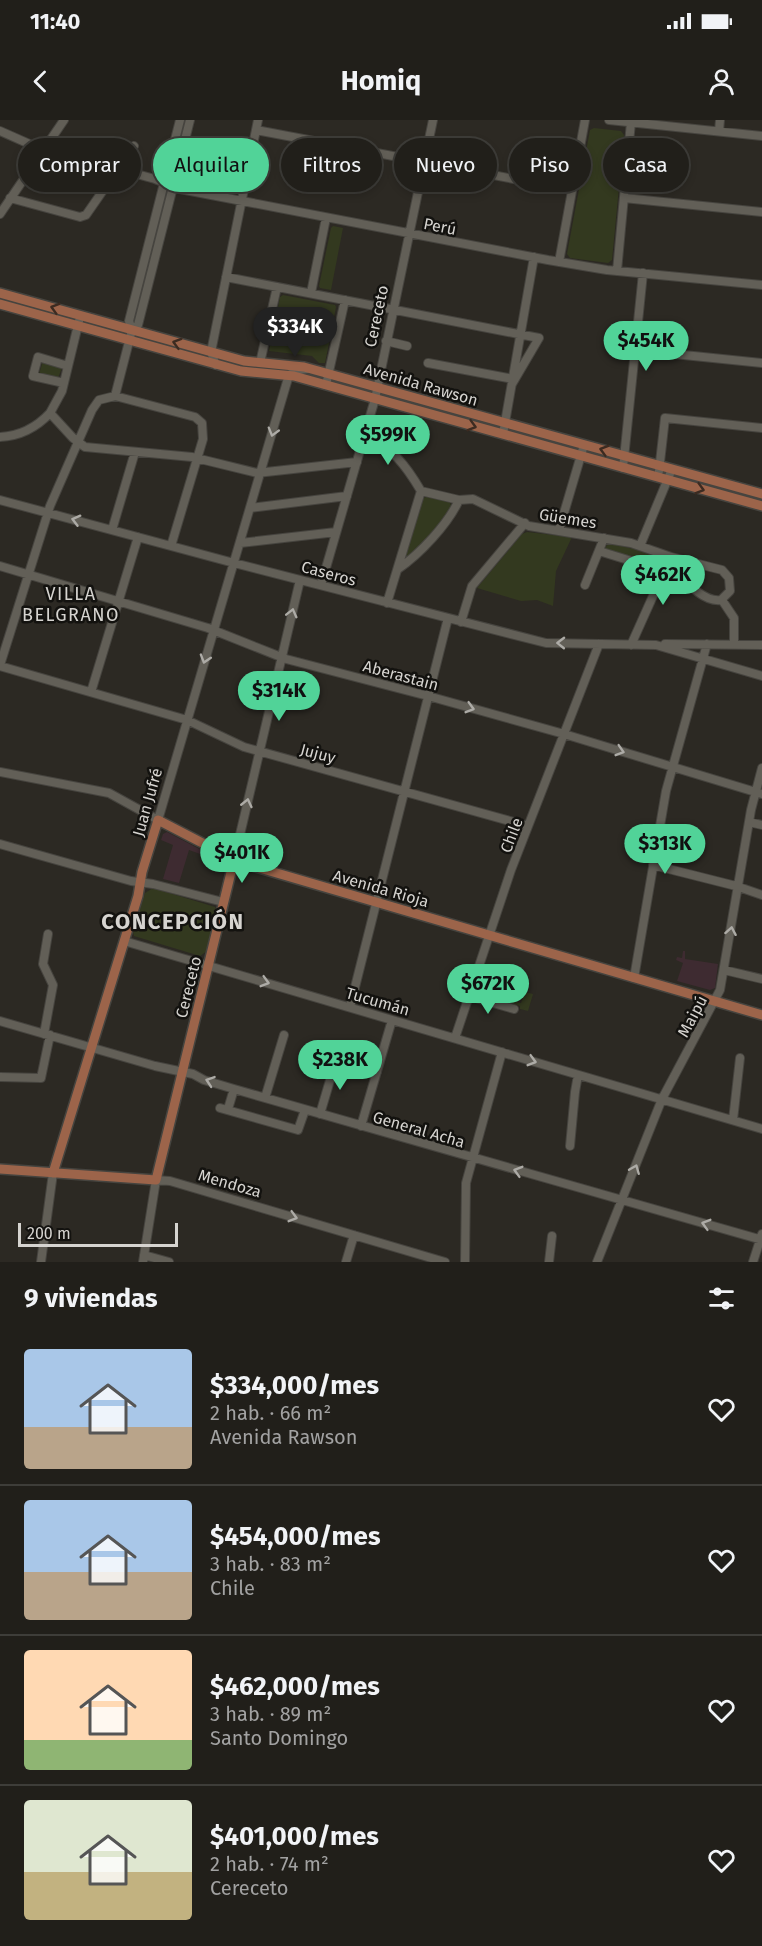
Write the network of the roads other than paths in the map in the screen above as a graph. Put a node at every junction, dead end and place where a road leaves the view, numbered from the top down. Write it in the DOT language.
graph roads {
  1 [pos="64,120"];
  2 [pos="180,120"];
  3 [pos="190,120"];
  4 [pos="258,120"];
  5 [pos="432,120"];
  6 [pos="585,120"];
  7 [pos="609,120"];
  8 [pos="720,120"];
  9 [pos="631,122"];
  10 [pos="652,122"];
  11 [pos="0,130"];
  12 [pos="256,130"];
  13 [pos="719,132"];
  14 [pos="762,136"];
  15 [pos="18,138"];
  16 [pos="51,138"];
  17 [pos="175,138"];
  18 [pos="185,138"];
  19 [pos="429,138"];
  20 [pos="582,138"];
  21 [pos="394,157"];
  22 [pos="18,186"];
  23 [pos="102,192"];
  24 [pos="162,192"];
  25 [pos="171,192"];
  26 [pos="200,192"];
  27 [pos="418,192"];
  28 [pos="572,192"];
  29 [pos="10,198"];
  30 [pos="624,198"];
  31 [pos="241,201"];
  32 [pos="762,212"];
  33 [pos="0,213"];
  34 [pos="326,218"];
  35 [pos="409,234"];
  36 [pos="534,257"];
  37 [pos="559,262"];
  38 [pos="617,271"];
  39 [pos="643,273"];
  40 [pos="226,277"];
  41 [pos="762,285"];
  42 [pos="277,287"];
  43 [pos="0,292"];
  44 [pos="311,293"];
  45 [pos="345,300"];
  46 [pos="0,304"];
  47 [pos="393,309"];
  48 [pos="81,315"];
  49 [pos="78,326"];
  50 [pos="132,330"];
  51 [pos="521,334"];
  52 [pos="130,340"];
  53 [pos="386,341"];
  54 [pos="407,346"];
  55 [pos="635,350"];
  56 [pos="211,352"];
  57 [pos="260,363"];
  58 [pos="428,363"];
  59 [pos="762,363"];
  60 [pos="216,365"];
  61 [pos="68,366"];
  62 [pos="310,369"];
  63 [pos="328,374"];
  64 [pos="289,375"];
  65 [pos="512,381"];
  66 [pos="64,383"];
  67 [pos="326,385"];
  68 [pos="377,387"];
  69 [pos="115,396"];
  70 [pos="375,399"];
  71 [pos="50,413"];
  72 [pos="505,423"];
  73 [pos="762,428"];
  74 [pos="366,432"];
  75 [pos="503,434"];
  76 [pos="0,436"];
  77 [pos="79,442"];
  78 [pos="584,445"];
  79 [pos="135,452"];
  80 [pos="581,456"];
  81 [pos="624,456"];
  82 [pos="197,459"];
  83 [pos="357,462"];
  84 [pos="659,466"];
  85 [pos="623,468"];
  86 [pos="672,469"];
  87 [pos="260,473"];
  88 [pos="663,479"];
  89 [pos="421,491"];
  90 [pos="762,494"];
  91 [pos="347,496"];
  92 [pos="0,500"];
  93 [pos="459,500"];
  94 [pos="762,506"];
  95 [pos="250,508"];
  96 [pos="48,513"];
  97 [pos="525,524"];
  98 [pos="112,530"];
  99 [pos="559,530"];
  100 [pos="336,532"];
  101 [pos="138,537"];
  102 [pos="604,538"];
  103 [pos="240,543"];
  104 [pos="171,546"];
  105 [pos="639,546"];
  106 [pos="599,551"];
  107 [pos="670,560"];
  108 [pos="234,563"];
  109 [pos="0,566"];
  110 [pos="398,568"];
  111 [pos="28,574"];
  112 [pos="662,576"];
  113 [pos="300,580"];
  114 [pos="321,585"];
  115 [pos="585,585"];
  116 [pos="722,600"];
  117 [pos="119,601"];
  118 [pos="387,603"];
  119 [pos="448,618"];
  120 [pos="461,621"];
  121 [pos="214,630"];
  122 [pos="599,644"];
  123 [pos="707,644"];
  124 [pos="734,644"];
  125 [pos="631,645"];
  126 [pos="656,645"];
  127 [pos="762,645"];
  128 [pos="282,657"];
  129 [pos="703,659"];
  130 [pos="0,665"];
  131 [pos="762,676"];
  132 [pos="92,692"];
  133 [pos="428,696"];
  134 [pos="187,720"];
  135 [pos="564,734"];
  136 [pos="259,751"];
  137 [pos="672,767"];
  138 [pos="762,768"];
  139 [pos="0,772"];
  140 [pos="404,791"];
  141 [pos="759,794"];
  142 [pos="158,820"];
  143 [pos="749,822"];
  144 [pos="762,825"];
  145 [pos="528,826"];
  146 [pos="0,844"];
  147 [pos="234,860"];
  148 [pos="653,865"];
  149 [pos="140,883"];
  150 [pos="738,886"];
  151 [pos="762,895"];
  152 [pos="223,902"];
  153 [pos="376,902"];
  154 [pos="48,934"];
  155 [pos="489,936"];
  156 [pos="124,941"];
  157 [pos="208,966"];
  158 [pos="724,970"];
  159 [pos="634,978"];
  160 [pos="762,979"];
  161 [pos="469,996"];
  162 [pos="715,1001"];
  163 [pos="350,1007"];
  164 [pos="514,1009"];
  165 [pos="762,1015"];
  166 [pos="392,1020"];
  167 [pos="0,1021"];
  168 [pos="47,1034"];
  169 [pos="284,1035"];
  170 [pos="455,1038"];
  171 [pos="91,1047"];
  172 [pos="502,1052"];
  173 [pos="326,1057"];
  174 [pos="740,1058"];
  175 [pos="336,1060"];
  176 [pos="183,1071"];
  177 [pos="377,1072"];
  178 [pos="578,1075"];
  179 [pos="0,1077"];
  180 [pos="234,1089"];
  181 [pos="265,1098"];
  182 [pos="663,1099"];
  183 [pos="304,1110"];
  184 [pos="320,1114"];
  185 [pos="733,1120"];
  186 [pos="361,1126"];
  187 [pos="762,1129"];
  188 [pos="570,1146"];
  189 [pos="472,1158"];
  190 [pos="0,1169"];
  191 [pos="53,1173"];
  192 [pos="156,1180"];
  193 [pos="622,1200"];
  194 [pos="354,1235"];
  195 [pos="552,1236"];
  196 [pos="761,1237"];
  197 [pos="144,1259"];
  198 [pos="40,1262"];
  199 [pos="169,1262"];
  200 [pos="346,1262"];
  201 [pos="445,1262"];
  202 [pos="465,1262"];
  203 [pos="549,1262"];
  204 [pos="597,1262"];
  205 [pos="753,1262"];
  1 -- 16 [label="street"];
  2 -- 17 [label="street"];
  3 -- 18 [label="street"];
  4 -- 12 [label="street"];
  5 -- 19 [label="street, Cereceto"];
  6 -- 20 [label="street"];
  7 -- 9 [label="street"];
  8 -- 13 [label="street"];
  9 -- 10 [label="street"];
  9 -- 30 [label="street"];
  10 -- 13 [label="street"];
  11 -- 15 [label="street"];
  12 -- 21 [label="street"];
  12 -- 31 [label="street"];
  13 -- 14 [label="street"];
  22 -- 29 [label="street"];
  23 -- 29 [label="street"];
  24 -- 50 [label="street"];
  25 -- 50 [label="street"];
  26 -- 31 [label="street, Perú"];
  27 -- 35 [label="street, Cereceto"];
  28 -- 37 [label="street"];
  29 -- 33 [label="street"];
  30 -- 32 [label="street"];
  30 -- 38 [label="street"];
  31 -- 34 [label="street, Perú"];
  31 -- 40 [label="street"];
  34 -- 35 [label="street, Perú"];
  34 -- 44 [label="street"];
  35 -- 36 [label="street, Perú"];
  35 -- 47 [label="street, Cereceto"];
  36 -- 37 [label="street, Perú"];
  36 -- 51 [label="street"];
  37 -- 38 [label="street, Perú"];
  38 -- 39 [label="street, Perú"];
  39 -- 41 [label="street, Perú"];
  39 -- 55 [label="street"];
  40 -- 42 [label="street"];
  40 -- 56 [label="street"];
  42 -- 44 [label="street"];
  42 -- 57 [label="street"];
  48 -- 43 [label="main road, Avenida Rawson, one-way"];
  44 -- 45 [label="street"];
  45 -- 47 [label="street"];
  45 -- 63 [label="street"];
  46 -- 49 [label="main road, Avenida Rawson"];
  47 -- 51 [label="street"];
  47 -- 53 [label="street, Cereceto"];
  48 -- 49 [label="street"];
  48 -- 50 [label="main road, Avenida Rawson"];
  49 -- 52 [label="main road, Avenida Rawson"];
  49 -- 61 [label="street"];
  50 -- 52 [label="street"];
  56 -- 50 [label="main road, Avenida Rawson, one-way"];
  51 -- 65 [label="street"];
  51 -- 65 [label="street"];
  52 -- 60 [label="main road, Avenida Rawson"];
  52 -- 69 [label="street"];
  53 -- 54 [label="street"];
  53 -- 68 [label="street, Cereceto"];
  55 -- 59 [label="street"];
  55 -- 81 [label="street"];
  56 -- 57 [label="main road, Avenida Rawson"];
  56 -- 60 [label="street"];
  57 -- 62 [label="main road, Avenida Rawson"];
  58 -- 65 [label="street"];
  60 -- 64 [label="main road, Avenida Rawson"];
  61 -- 66 [label="street"];
  61 -- 66 [label="street"];
  62 -- 63 [label="main road, Avenida Rawson"];
  62 -- 64 [label="street"];
  63 -- 67 [label="street"];
  63 -- 68 [label="main road, Avenida Rawson"];
  64 -- 67 [label="main road, Avenida Rawson"];
  64 -- 87 [label="street, Juan Jufré, one-way"];
  65 -- 72 [label="street"];
  66 -- 71 [label="street"];
  67 -- 70 [label="main road, Avenida Rawson"];
  68 -- 70 [label="street, Cereceto"];
  68 -- 72 [label="main road, Avenida Rawson"];
  69 -- 77 [label="street"];
  69 -- 82 [label="street"];
  70 -- 74 [label="street, Cereceto"];
  70 -- 75 [label="main road, Avenida Rawson, one-way"];
  71 -- 76 [label="street"];
  71 -- 77 [label="street"];
  72 -- 75 [label="street"];
  72 -- 78 [label="main road, Avenida Rawson"];
  73 -- 84 [label="street"];
  74 -- 83 [label="street, Cereceto"];
  74 -- 89 [label="street"];
  75 -- 80 [label="main road, Avenida Rawson"];
  77 -- 79 [label="street"];
  77 -- 96 [label="street"];
  78 -- 80 [label="street"];
  81 -- 78 [label="main road, Avenida Rawson, one-way"];
  79 -- 82 [label="street"];
  79 -- 98 [label="street"];
  80 -- 85 [label="main road, Avenida Rawson"];
  80 -- 99 [label="street"];
  81 -- 84 [label="main road, Avenida Rawson"];
  81 -- 85 [label="street"];
  82 -- 87 [label="street"];
  82 -- 104 [label="street"];
  83 -- 87 [label="street"];
  83 -- 91 [label="street, Cereceto"];
  84 -- 86 [label="main road, Avenida Rawson"];
  84 -- 88 [label="street"];
  85 -- 88 [label="main road, Avenida Rawson"];
  86 -- 88 [label="street"];
  86 -- 90 [label="main road, Avenida Rawson"];
  87 -- 95 [label="street, Juan Jufré"];
  88 -- 94 [label="main road, Avenida Rawson, one-way"];
  88 -- 105 [label="street"];
  89 -- 93 [label="street, Güemes"];
  89 -- 110 [label="street"];
  91 -- 95 [label="street"];
  91 -- 100 [label="street, Cereceto"];
  92 -- 96 [label="street, Caseros"];
  93 -- 97 [label="street, Güemes"];
  93 -- 110 [label="street"];
  95 -- 103 [label="street, Juan Jufré"];
  98 -- 96 [label="street, Caseros, one-way"];
  96 -- 111 [label="street"];
  97 -- 99 [label="street, Güemes"];
  97 -- 120 [label="street"];
  98 -- 101 [label="street, Caseros"];
  99 -- 102 [label="street, Güemes"];
  100 -- 103 [label="street"];
  100 -- 114 [label="street, Cereceto"];
  101 -- 104 [label="street, Caseros"];
  101 -- 117 [label="street"];
  102 -- 105 [label="street, Güemes"];
  102 -- 106 [label="street"];
  103 -- 108 [label="street, Juan Jufré"];
  104 -- 108 [label="street, Caseros"];
  105 -- 107 [label="street, Güemes"];
  106 -- 112 [label="street, Güemes"];
  106 -- 115 [label="street"];
  107 -- 112 [label="street"];
  107 -- 116 [label="street, Güemes"];
  107 -- 116 [label="street, Güemes"];
  108 -- 113 [label="street, Caseros"];
  108 -- 121 [label="street, Juan Jufré"];
  109 -- 111 [label="street, Aberastain"];
  110 -- 118 [label="street"];
  111 -- 117 [label="street, Aberastain"];
  111 -- 130 [label="street"];
  112 -- 125 [label="street"];
  113 -- 114 [label="street, Caseros"];
  128 -- 113 [label="street, Cereceto, one-way"];
  114 -- 118 [label="street, Caseros"];
  116 -- 124 [label="street"];
  117 -- 121 [label="street, Aberastain"];
  117 -- 132 [label="street"];
  118 -- 119 [label="street, Caseros"];
  119 -- 120 [label="street, Caseros"];
  119 -- 133 [label="street"];
  122 -- 120 [label="street, Caseros, one-way"];
  121 -- 128 [label="street, Aberastain"];
  121 -- 134 [label="street, Juan Jufré, one-way"];
  122 -- 125 [label="street, Caseros"];
  122 -- 135 [label="street, Chile"];
  123 -- 124 [label="street, Caseros"];
  123 -- 126 [label="street, Caseros"];
  123 -- 129 [label="street"];
  124 -- 127 [label="street, Caseros"];
  125 -- 126 [label="street, Caseros"];
  126 -- 129 [label="street, Caseros"];
  128 -- 133 [label="street, Aberastain"];
  128 -- 136 [label="street, Cereceto"];
  129 -- 131 [label="street, Caseros"];
  129 -- 137 [label="street"];
  130 -- 132 [label="street, Jujuy"];
  132 -- 134 [label="street, Jujuy"];
  133 -- 135 [label="street, Aberastain, one-way"];
  133 -- 140 [label="street"];
  134 -- 136 [label="street, Jujuy"];
  134 -- 142 [label="street, Juan Jufré"];
  135 -- 137 [label="street, Aberastain, one-way"];
  135 -- 145 [label="street, Chile"];
  136 -- 140 [label="street, Jujuy"];
  147 -- 136 [label="street, Cereceto, one-way"];
  137 -- 141 [label="street, Aberastain"];
  137 -- 148 [label="street"];
  138 -- 141 [label="street, Maipú"];
  139 -- 142 [label="street, Avenida Rioja"];
  140 -- 145 [label="street, Jujuy"];
  140 -- 153 [label="street"];
  141 -- 143 [label="street, Maipú"];
  142 -- 147 [label="main road, Avenida Rioja"];
  142 -- 149 [label="main road, Juan Jufré"];
  143 -- 144 [label="street"];
  143 -- 150 [label="street, Maipú"];
  145 -- 155 [label="street, Chile"];
  146 -- 149 [label="street"];
  147 -- 152 [label="main road, Cereceto"];
  147 -- 153 [label="main road, Avenida Rioja"];
  148 -- 150 [label="street"];
  148 -- 159 [label="street"];
  149 -- 152 [label="street"];
  149 -- 156 [label="main road, Juan Jufré"];
  150 -- 151 [label="street"];
  158 -- 150 [label="street, Maipú, one-way"];
  152 -- 157 [label="main road, Cereceto"];
  153 -- 155 [label="main road, Avenida Rioja"];
  153 -- 163 [label="street"];
  154 -- 168 [label="street"];
  155 -- 159 [label="main road, Avenida Rioja"];
  155 -- 161 [label="street, Chile"];
  156 -- 157 [label="street, Tucumán"];
  156 -- 171 [label="main road, Juan Jufré"];
  157 -- 163 [label="street, Tucumán, one-way"];
  157 -- 176 [label="main road, Cereceto"];
  158 -- 160 [label="street"];
  158 -- 162 [label="street, Maipú"];
  159 -- 162 [label="main road, Avenida Rioja"];
  161 -- 164 [label="street"];
  161 -- 170 [label="street, Chile"];
  162 -- 165 [label="main road, Avenida Rioja"];
  162 -- 182 [label="street, Maipú"];
  163 -- 166 [label="street, Tucumán"];
  166 -- 170 [label="street, Tucumán"];
  166 -- 177 [label="street"];
  167 -- 168 [label="street, General Acha"];
  168 -- 171 [label="street, General Acha"];
  168 -- 179 [label="street"];
  169 -- 181 [label="street"];
  170 -- 172 [label="street, Tucumán"];
  171 -- 176 [label="street, General Acha"];
  171 -- 191 [label="main road, Juan Jufré"];
  172 -- 178 [label="street, Tucumán, one-way"];
  172 -- 189 [label="street"];
  173 -- 175 [label="street"];
  174 -- 185 [label="street"];
  175 -- 177 [label="street"];
  175 -- 184 [label="street"];
  180 -- 176 [label="street, General Acha, one-way"];
  176 -- 192 [label="main road, Cereceto"];
  177 -- 186 [label="street"];
  178 -- 182 [label="street, Tucumán"];
  178 -- 188 [label="street"];
  180 -- 181 [label="street, General Acha"];
  180 -- 183 [label="street"];
  181 -- 183 [label="street, General Acha"];
  182 -- 185 [label="street, Tucumán"];
  193 -- 182 [label="street, Maipú, one-way"];
  183 -- 184 [label="street, General Acha"];
  184 -- 186 [label="street, General Acha"];
  185 -- 187 [label="street, Tucumán"];
  186 -- 189 [label="street, General Acha"];
  193 -- 189 [label="street, General Acha, one-way"];
  189 -- 202 [label="street"];
  190 -- 191 [label="main road, Mendoza"];
  191 -- 192 [label="main road, Mendoza"];
  191 -- 198 [label="street, Juan Jufré"];
  192 -- 194 [label="street, Mendoza, one-way"];
  192 -- 197 [label="street, Cereceto"];
  196 -- 193 [label="street, General Acha, one-way"];
  193 -- 204 [label="street, Maipú"];
  194 -- 200 [label="street"];
  194 -- 201 [label="street, Mendoza"];
  195 -- 203 [label="street"];
  196 -- 205 [label="street"];
  197 -- 199 [label="street"];
}
